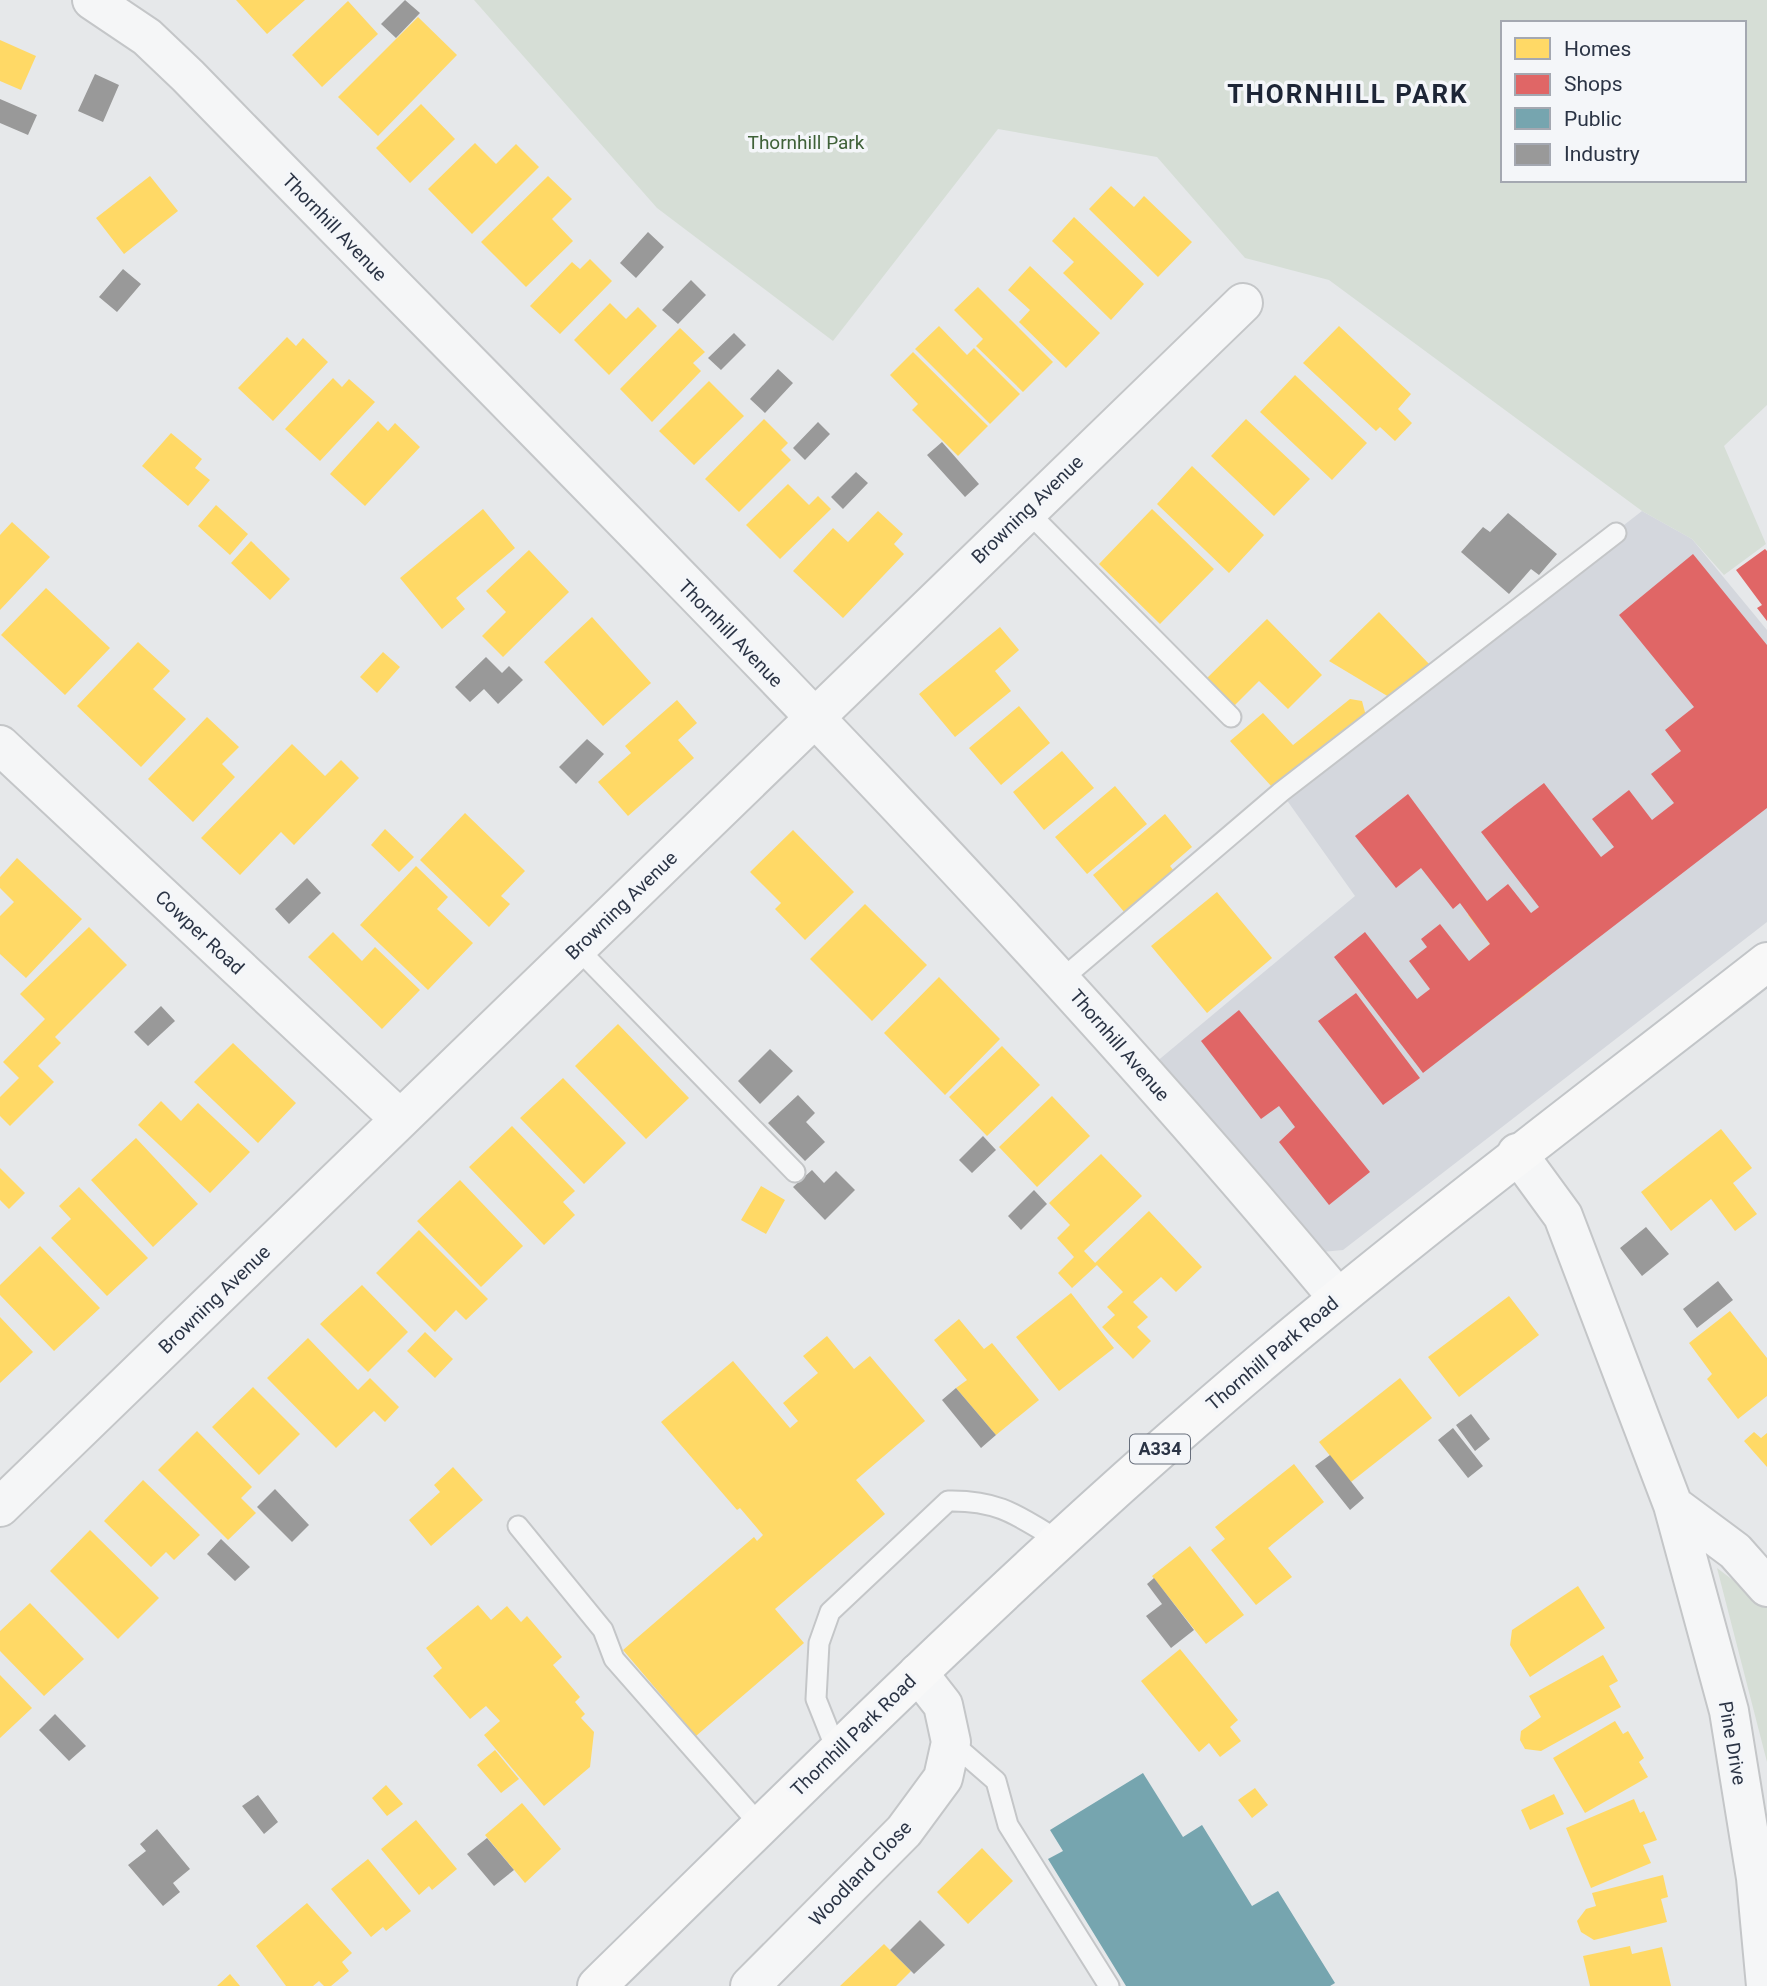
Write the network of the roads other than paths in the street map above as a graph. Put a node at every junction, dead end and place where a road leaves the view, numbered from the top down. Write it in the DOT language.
graph roads {
  1 [pos="92,0"];
  2 [pos="1243,303"];
  3 [pos="1026,510"];
  4 [pos="1616,533"];
  5 [pos="814,717"];
  6 [pos="1231,717"];
  7 [pos="0,745"];
  8 [pos="577,947"];
  9 [pos="1767,962"];
  10 [pos="1062,979"];
  11 [pos="400,1119"];
  12 [pos="1517,1153"];
  13 [pos="795,1172"];
  14 [pos="1338,1298"];
  15 [pos="7,1489"];
  16 [pos="1673,1505"];
  17 [pos="518,1526"];
  18 [pos="1058,1540"];
  19 [pos="1767,1587"];
  20 [pos="918,1673"];
  21 [pos="951,1742"];
  22 [pos="836,1749"];
  23 [pos="760,1825"];
  24 [pos="597,1986"];
  25 [pos="750,1986"];
  26 [pos="1109,1986"];
  27 [pos="1766,1986"];
  1 -- 5 [label="street, Thornhill Avenue"];
  2 -- 3 [label="street, Browning Avenue"];
  3 -- 5 [label="street, Browning Avenue"];
  3 -- 6 [label="lane"];
  4 -- 10 [label="lane"];
  5 -- 8 [label="street, Browning Avenue"];
  5 -- 10 [label="street, Thornhill Avenue"];
  7 -- 11 [label="street, Cowper Road"];
  8 -- 11 [label="street, Browning Avenue"];
  8 -- 13 [label="lane"];
  9 -- 12 [label="main road, Thornhill Park Road / A334"];
  10 -- 14 [label="street, Thornhill Avenue"];
  11 -- 15 [label="street, Browning Avenue"];
  12 -- 14 [label="main road, Thornhill Park Road / A334"];
  12 -- 16 [label="street, Pine Drive"];
  14 -- 18 [label="main road, Thornhill Park Road / A334"];
  16 -- 19 [label="street"];
  16 -- 27 [label="street, Pine Drive"];
  17 -- 23 [label="lane"];
  18 -- 20 [label="main road, Thornhill Park Road / A334"];
  18 -- 22 [label="lane"];
  20 -- 21 [label="street, Woodland Close"];
  20 -- 22 [label="main road, Thornhill Park Road / A334"];
  21 -- 25 [label="street, Woodland Close"];
  21 -- 26 [label="lane"];
  22 -- 23 [label="main road, Thornhill Park Road / A334"];
  23 -- 24 [label="main road, Thornhill Park Road / A334"];
}
